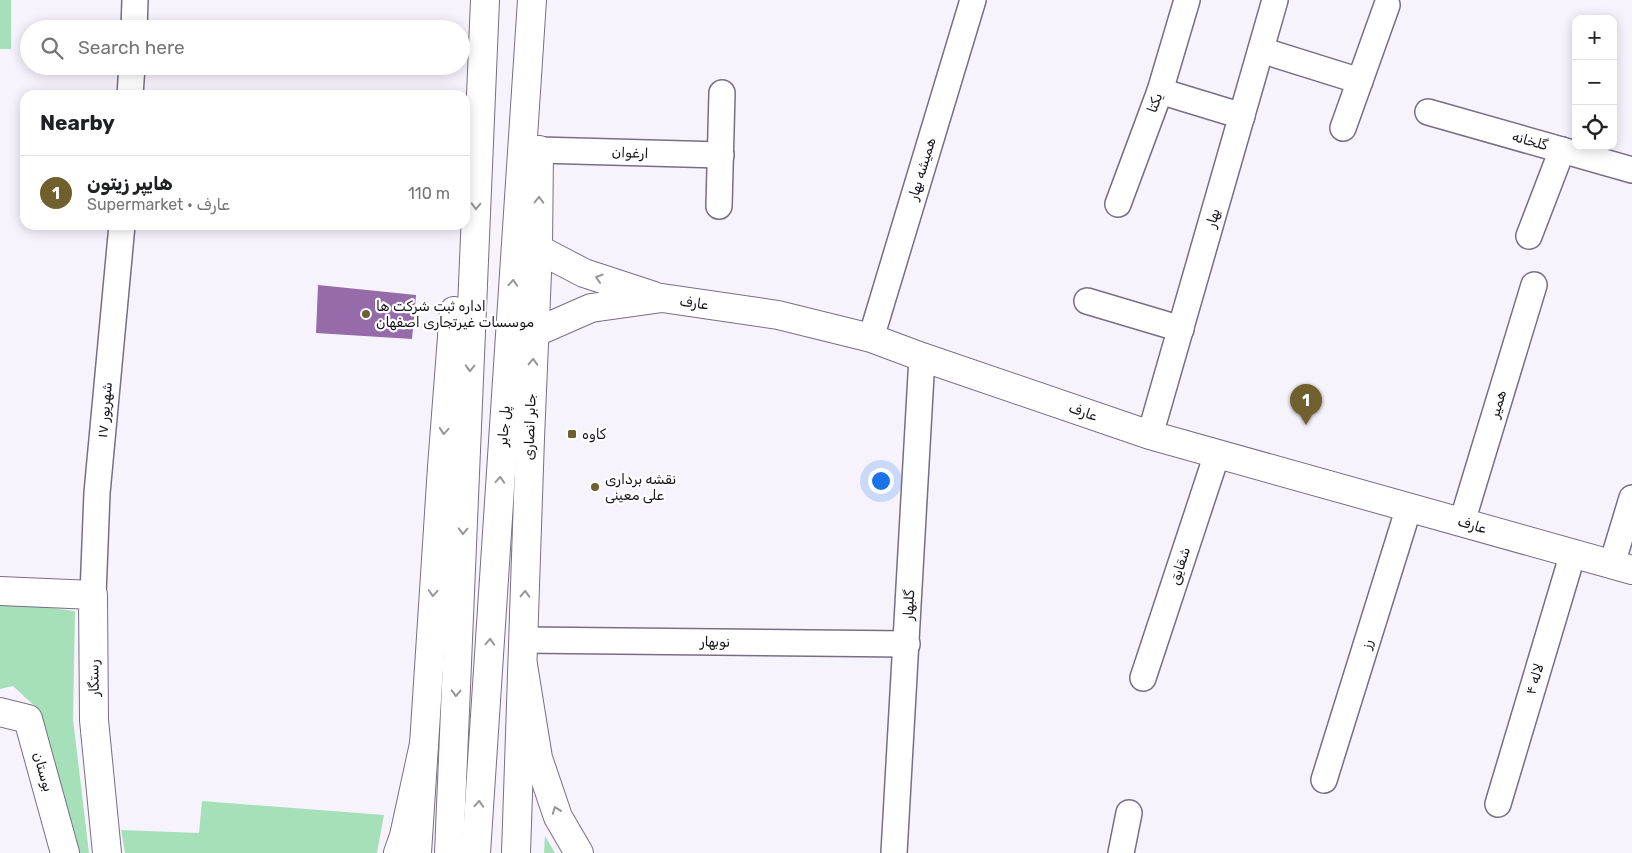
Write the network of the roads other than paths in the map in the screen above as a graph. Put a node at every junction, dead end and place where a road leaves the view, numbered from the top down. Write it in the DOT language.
graph roads {
  1 [pos="135,0"];
  2 [pos="480,0"];
  3 [pos="485,0"];
  4 [pos="532,0"];
  5 [pos="540,0"];
  6 [pos="973,0"];
  7 [pos="1187,0"];
  8 [pos="1276,0"];
  9 [pos="1387,6"];
  10 [pos="134,20"];
  11 [pos="1261,50"];
  12 [pos="131,75"];
  13 [pos="1360,81"];
  14 [pos="130,90"];
  15 [pos="1160,91"];
  16 [pos="722,93"];
  17 [pos="1428,112"];
  18 [pos="1242,116"];
  19 [pos="470,120"];
  20 [pos="1342,128"];
  21 [pos="539,150"];
  22 [pos="1562,150"];
  23 [pos="721,155"];
  24 [pos="1632,170"];
  25 [pos="1118,204"];
  26 [pos="720,206"];
  27 [pos="122,230"];
  28 [pos="461,230"];
  29 [pos="1529,236"];
  30 [pos="538,249"];
  31 [pos="1534,285"];
  32 [pos="662,298"];
  33 [pos="1087,301"];
  34 [pos="1181,329"];
  35 [pos="534,333"];
  36 [pos="870,338"];
  37 [pos="922,357"];
  38 [pos="1150,435"];
  39 [pos="1217,454"];
  40 [pos="1632,498"];
  41 [pos="1409,507"];
  42 [pos="1462,522"];
  43 [pos="1573,554"];
  44 [pos="1622,567"];
  45 [pos="0,591"];
  46 [pos="93,595"];
  47 [pos="907,644"];
  48 [pos="523,653"];
  49 [pos="1143,678"];
  50 [pos="0,712"];
  51 [pos="424,744"];
  52 [pos="1324,780"];
  53 [pos="1498,804"];
  54 [pos="1129,813"];
  55 [pos="65,853"];
  56 [pos="107,853"];
  57 [pos="398,853"];
  58 [pos="416,853"];
  59 [pos="449,853"];
  60 [pos="476,853"];
  61 [pos="516,853"];
  62 [pos="579,853"];
  63 [pos="894,853"];
  64 [pos="1121,853"];
  1 -- 10 [label="street"];
  2 -- 19 [label="main road"];
  3 -- 59 [label="main road, one-way"];
  60 -- 4 [label="main road, پل جابر, one-way"];
  5 -- 21 [label="main road, جابر انصاری"];
  6 -- 36 [label="street, همیشه بهار"];
  7 -- 15 [label="street, یکتا"];
  8 -- 11 [label="street, بهار"];
  9 -- 13 [label="street"];
  11 -- 13 [label="street"];
  11 -- 18 [label="street, بهار"];
  12 -- 14 [label="street"];
  13 -- 20 [label="street"];
  15 -- 18 [label="street"];
  15 -- 25 [label="street, یکتا"];
  16 -- 23 [label="street"];
  17 -- 22 [label="street, گلخانه"];
  18 -- 34 [label="street, بهار"];
  21 -- 23 [label="street, ارغوان"];
  30 -- 21 [label="main road, جابر انصاری, one-way"];
  22 -- 24 [label="street, گلخانه"];
  22 -- 29 [label="street"];
  23 -- 26 [label="street"];
  27 -- 46 [label="street, ۱۷ شهریور"];
  28 -- 51 [label="main road, one-way"];
  32 -- 30 [label="main road, one-way"];
  30 -- 35 [label="main road, جابر انصاری"];
  31 -- 42 [label="street, همیر"];
  32 -- 35 [label="main road, عارف"];
  32 -- 36 [label="main road, عارف"];
  33 -- 34 [label="street"];
  34 -- 38 [label="street, بهار"];
  48 -- 35 [label="main road, جابر انصاری, one-way"];
  36 -- 37 [label="main road, عارف"];
  37 -- 38 [label="main road, عارف"];
  37 -- 47 [label="street, گلبهار"];
  38 -- 39 [label="main road, عارف"];
  39 -- 41 [label="main road, عارف"];
  39 -- 49 [label="street, شقایق"];
  40 -- 44 [label="street"];
  41 -- 42 [label="main road, عارف"];
  41 -- 52 [label="street, رز"];
  42 -- 43 [label="main road, عارف"];
  43 -- 44 [label="main road, عارف"];
  43 -- 53 [label="street, لاله ۴"];
  45 -- 46 [label="main road"];
  46 -- 56 [label="main road, رستگار"];
  47 -- 48 [label="street, نوبهار"];
  47 -- 63 [label="street, گلبهار"];
  48 -- 61 [label="main road, جابر انصاری"];
  62 -- 48 [label="main road, one-way"];
  50 -- 55 [label="main road, بوستان"];
  51 -- 57 [label="main road"];
  51 -- 58 [label="main road"];
  54 -- 64 [label="street"];
}
